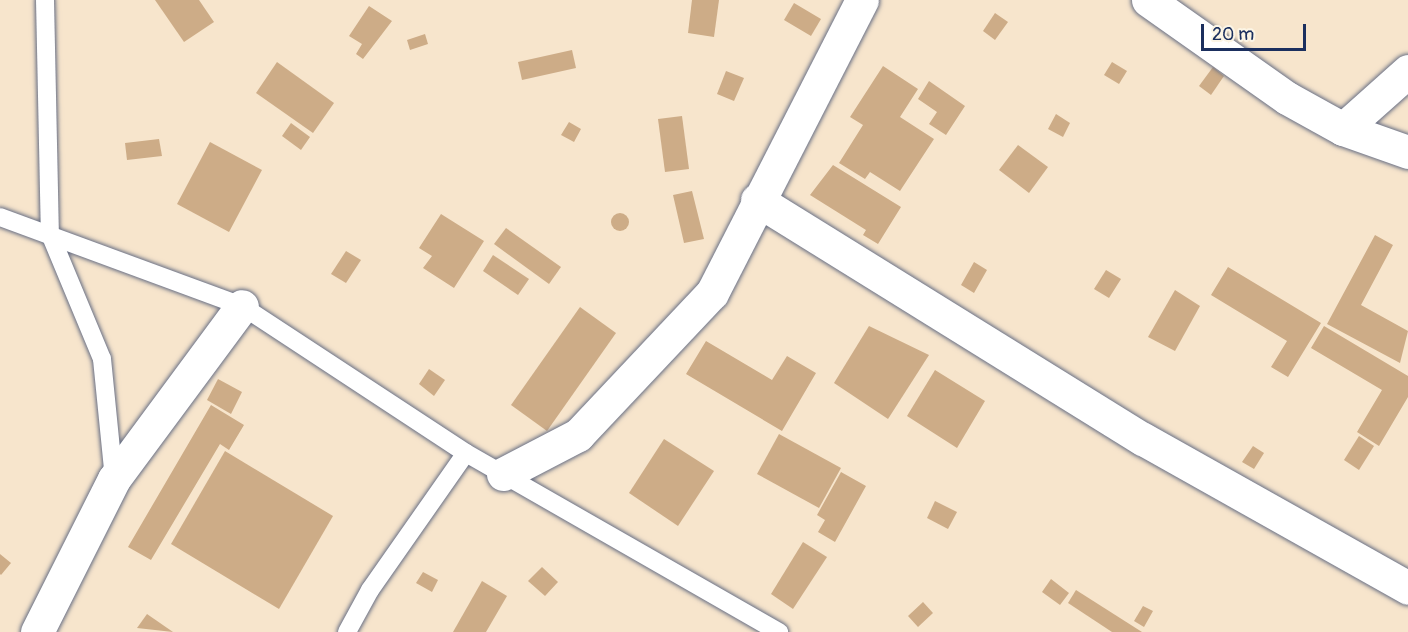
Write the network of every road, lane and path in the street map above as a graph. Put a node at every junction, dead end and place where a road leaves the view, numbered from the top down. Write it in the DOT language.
graph roads {
  1 [pos="45,0"];
  2 [pos="862,0"];
  3 [pos="1148,0"];
  4 [pos="1408,71"];
  5 [pos="1343,129"];
  6 [pos="1408,152"];
  7 [pos="757,200"];
  8 [pos="0,217"];
  9 [pos="50,234"];
  10 [pos="242,306"];
  11 [pos="466,453"];
  12 [pos="503,474"];
  13 [pos="114,479"];
  14 [pos="1408,588"];
  15 [pos="37,632"];
  16 [pos="347,632"];
  17 [pos="779,632"];
  1 -- 9 [label="lane"];
  2 -- 7 [label="street"];
  3 -- 5 [label="street"];
  4 -- 5 [label="street"];
  5 -- 6 [label="street"];
  7 -- 12 [label="street"];
  7 -- 14 [label="street"];
  8 -- 9 [label="lane"];
  9 -- 10 [label="lane"];
  9 -- 13 [label="lane"];
  10 -- 11 [label="lane"];
  10 -- 13 [label="street"];
  11 -- 12 [label="lane"];
  11 -- 16 [label="lane"];
  12 -- 17 [label="lane"];
  13 -- 15 [label="street"];
}
